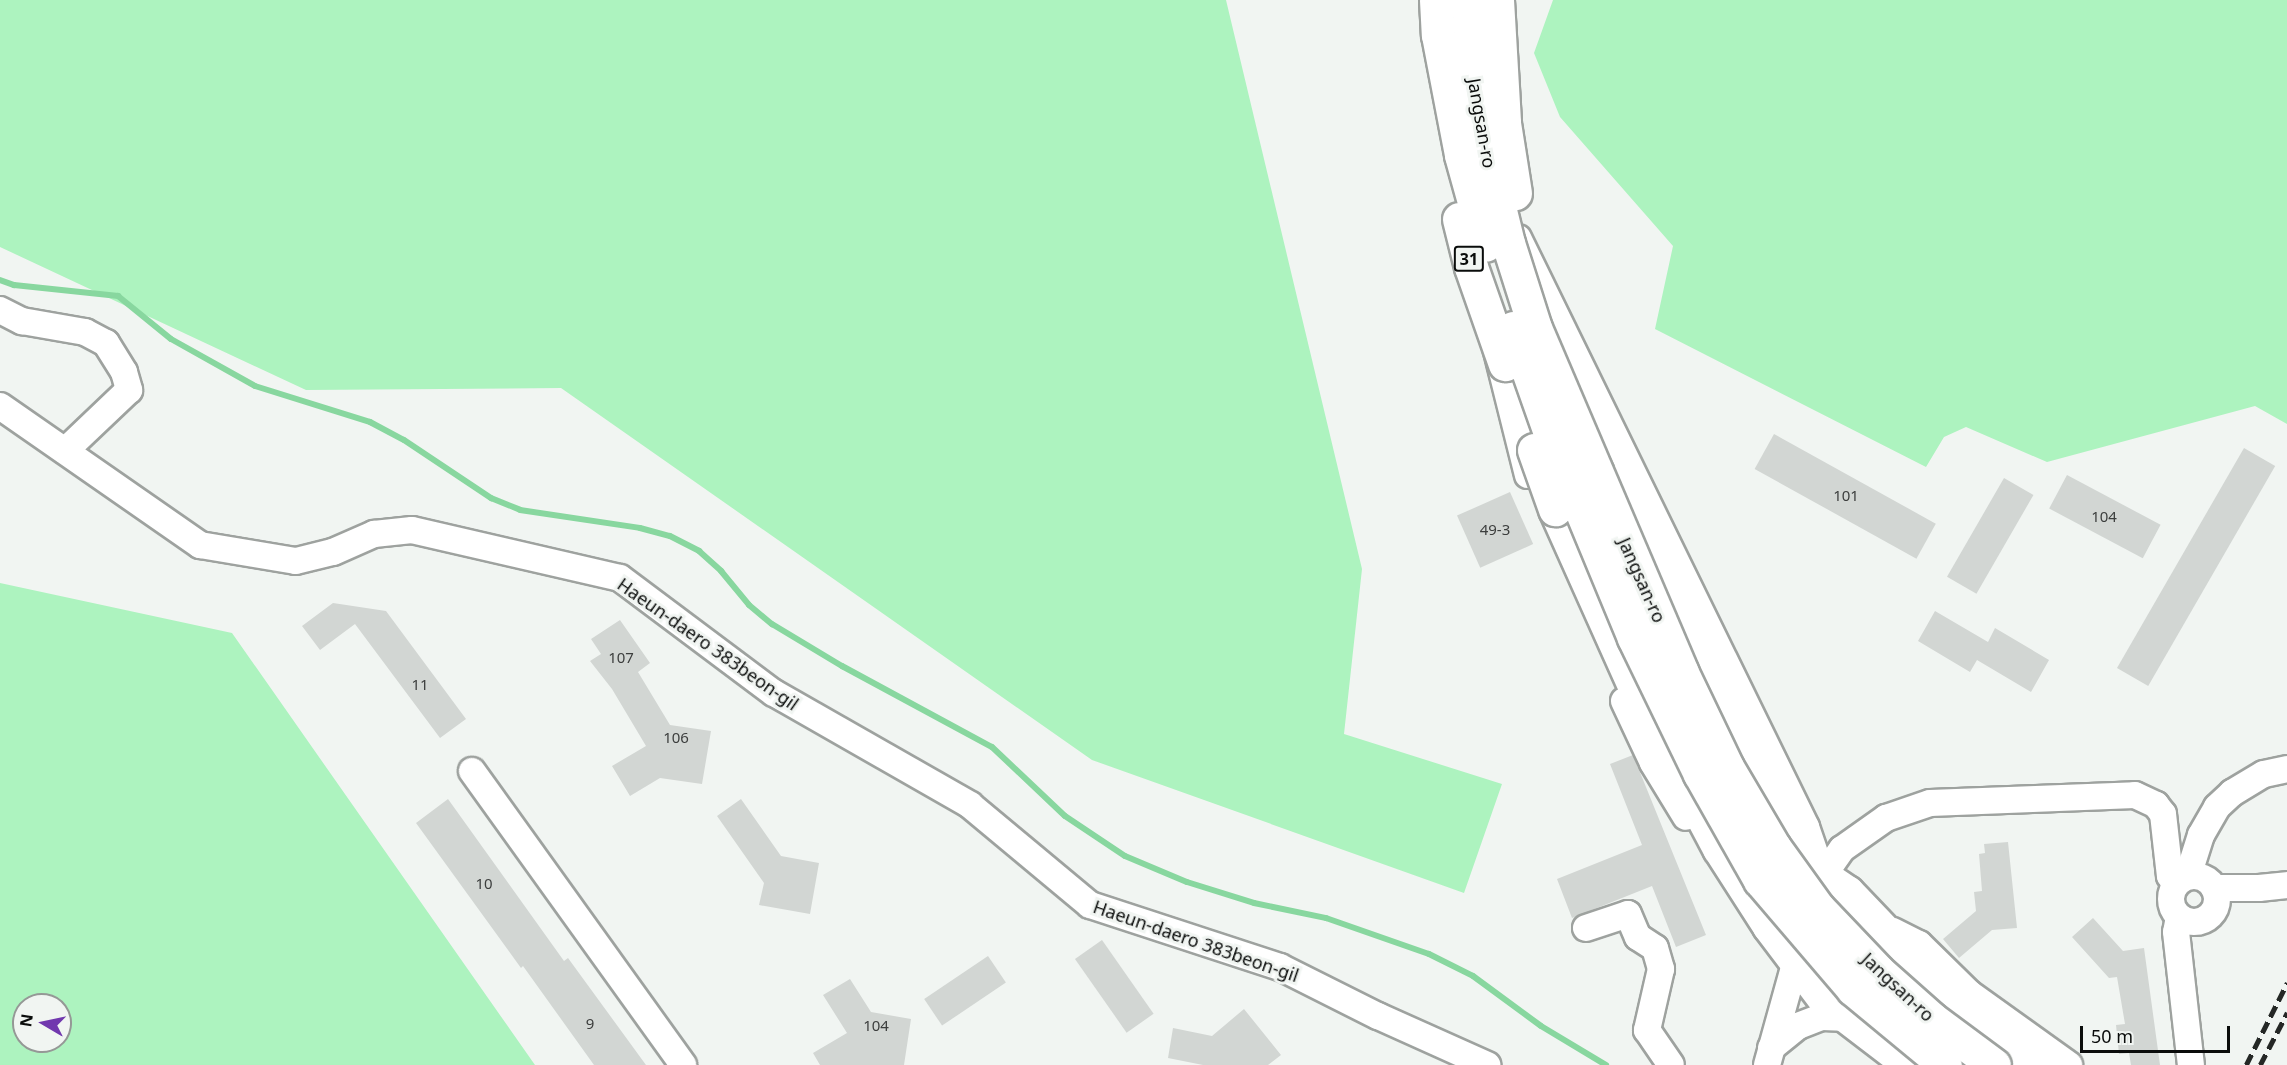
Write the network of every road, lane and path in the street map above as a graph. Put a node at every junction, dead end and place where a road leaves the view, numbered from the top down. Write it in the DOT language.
graph roads {
  1 [pos="1414,0"];
  2 [pos="1424,0"];
  3 [pos="1436,0"];
  4 [pos="1468,0"];
  5 [pos="1484,0"];
  6 [pos="1497,0"];
  7 [pos="1510,223"];
  8 [pos="1479,234"];
  9 [pos="0,310"];
  10 [pos="0,406"];
  11 [pos="65,451"];
  12 [pos="2287,769"];
  13 [pos="472,771"];
  14 [pos="1823,876"];
  15 [pos="2182,880"];
  16 [pos="2287,885"];
  17 [pos="2214,888"];
  18 [pos="2259,888"];
  19 [pos="2212,914"];
  20 [pos="2179,917"];
  21 [pos="1876,923"];
  22 [pos="1586,928"];
  23 [pos="1797,961"];
  24 [pos="1849,1018"];
  25 [pos="1769,1057"];
  26 [pos="2035,1062"];
  27 [pos="683,1065"];
  28 [pos="1487,1065"];
  29 [pos="1671,1065"];
  30 [pos="1910,1065"];
  31 [pos="1945,1065"];
  32 [pos="1994,1065"];
  33 [pos="2069,1065"];
  34 [pos="2191,1065"];
  1 -- 23 [label="main road, 31, bridge"];
  2 -- 8 [label="street"];
  3 -- 31 [label="main road, Jangsan-ro, bridge"];
  4 -- 32 [label="main road, Jangsan-ro, bridge"];
  5 -- 7 [label="street"];
  6 -- 14 [label="main road, bridge"];
  7 -- 8 [label="street"];
  7 -- 14 [label="street"];
  8 -- 23 [label="street"];
  9 -- 11 [label="street"];
  10 -- 11 [label="street, Haeun-daero 383beon-gil"];
  11 -- 28 [label="street, Haeun-daero 383beon-gil"];
  12 -- 15 [label="street"];
  13 -- 27 [label="street"];
  14 -- 15 [label="street"];
  14 -- 21 [label="main road"];
  14 -- 23 [label="street"];
  15 -- 17 [label="street"];
  15 -- 20 [label="street"];
  16 -- 18 [label="street"];
  17 -- 18 [label="street"];
  17 -- 19 [label="street"];
  18 -- 19 [label="street"];
  19 -- 20 [label="street"];
  20 -- 34 [label="street"];
  21 -- 26 [label="main road"];
  21 -- 33 [label="street, Jangsan-ro"];
  22 -- 29 [label="street"];
  23 -- 24 [label="main road, 31"];
  23 -- 25 [label="street"];
  24 -- 25 [label="street"];
  24 -- 30 [label="main road, 31"];
}
